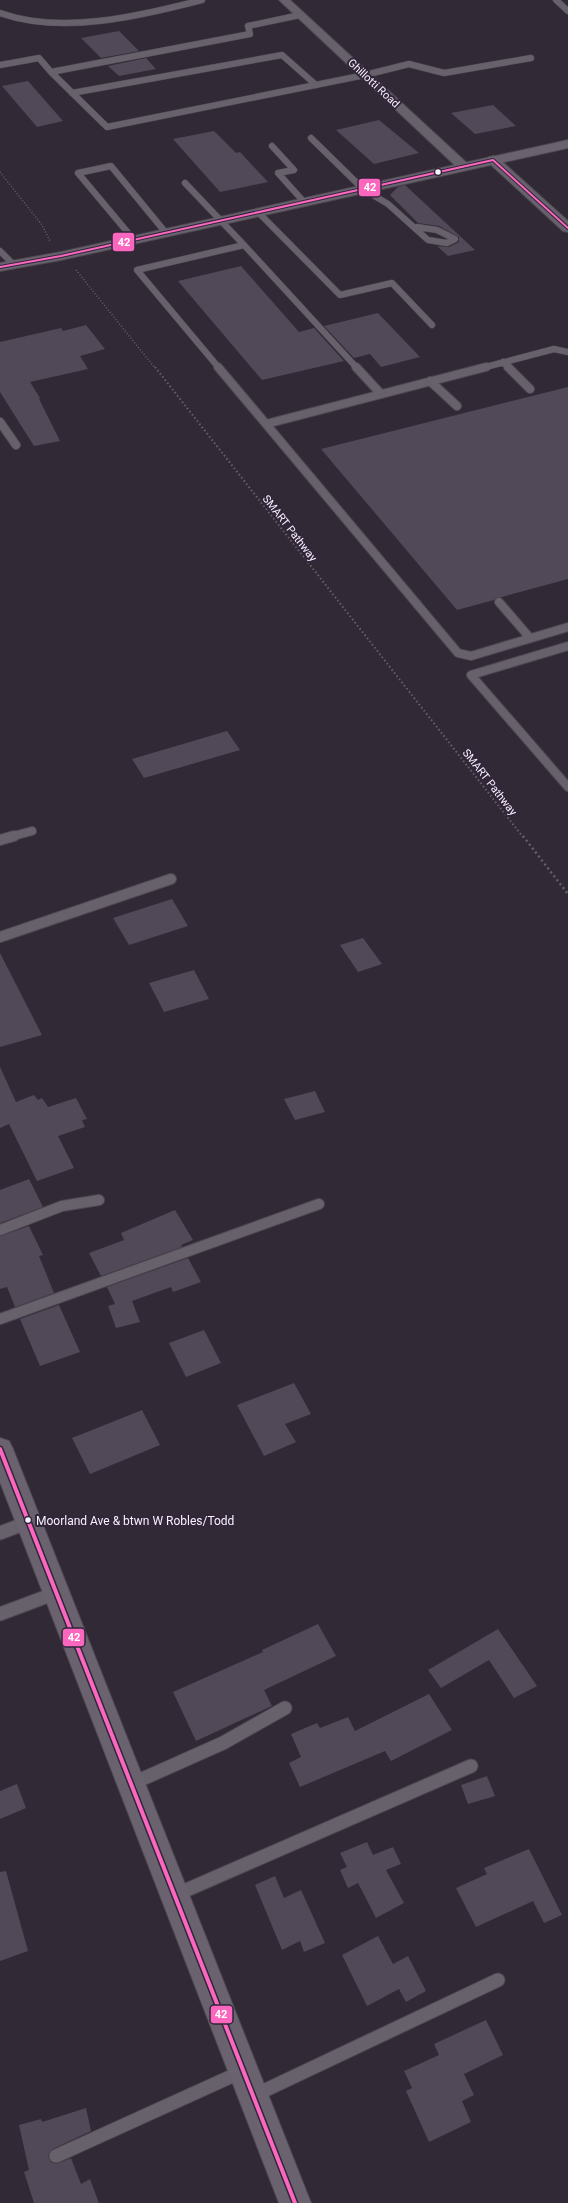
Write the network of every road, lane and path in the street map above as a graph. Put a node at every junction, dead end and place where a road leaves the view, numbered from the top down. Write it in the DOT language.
graph roads {
  1 [pos="202,0"];
  2 [pos="284,0"];
  3 [pos="556,0"];
  4 [pos="568,12"];
  5 [pos="0,13"];
  6 [pos="300,15"];
  7 [pos="531,58"];
  8 [pos="0,65"];
  9 [pos="51,72"];
  10 [pos="365,75"];
  11 [pos="316,85"];
  12 [pos="72,93"];
  13 [pos="312,138"];
  14 [pos="568,144"];
  15 [pos="272,146"];
  16 [pos="493,160"];
  17 [pos="464,167"];
  18 [pos="0,172"];
  19 [pos="185,183"];
  20 [pos="363,189"];
  21 [pos="304,202"];
  22 [pos="258,212"];
  23 [pos="222,220"];
  24 [pos="417,227"];
  25 [pos="568,228"];
  26 [pos="166,233"];
  27 [pos="134,240"];
  28 [pos="244,246"];
  29 [pos="0,251"];
  30 [pos="61,256"];
  31 [pos="7,266"];
  32 [pos="432,324"];
  33 [pos="568,352"];
  34 [pos="503,362"];
  35 [pos="430,381"];
  36 [pos="530,389"];
  37 [pos="381,394"];
  38 [pos="457,406"];
  39 [pos="0,422"];
  40 [pos="266,424"];
  41 [pos="16,445"];
  42 [pos="499,602"];
  43 [pos="568,627"];
  44 [pos="530,638"];
  45 [pos="568,646"];
  46 [pos="568,787"];
  47 [pos="32,831"];
  48 [pos="0,840"];
  49 [pos="171,879"];
  50 [pos="568,894"];
  51 [pos="0,937"];
  52 [pos="99,1200"];
  53 [pos="319,1204"];
  54 [pos="0,1230"];
  55 [pos="0,1319"];
  56 [pos="0,1449"];
  57 [pos="29,1522"];
  58 [pos="0,1533"];
  59 [pos="56,1593"];
  60 [pos="0,1614"];
  61 [pos="285,1708"];
  62 [pos="471,1766"];
  63 [pos="131,1784"];
  64 [pos="174,1895"];
  65 [pos="498,1980"];
  66 [pos="248,2083"];
  67 [pos="56,2156"];
  68 [pos="295,2203"];
  1 -- 5 [label="lane"];
  2 -- 6 [label="street, Ghillotti Road"];
  3 -- 4 [label="lane"];
  6 -- 9 [label="lane"];
  6 -- 10 [label="street, Ghillotti Road"];
  7 -- 10 [label="lane"];
  8 -- 9 [label="lane"];
  9 -- 12 [label="lane"];
  10 -- 11 [label="lane"];
  10 -- 17 [label="street, Ghillotti Road"];
  11 -- 12 [label="lane"];
  11 -- 12 [label="lane"];
  13 -- 20 [label="lane"];
  14 -- 16 [label="main road"];
  15 -- 21 [label="lane"];
  16 -- 17 [label="main road"];
  16 -- 25 [label="street"];
  17 -- 20 [label="main road"];
  18 -- 30 [label="path, SMART Pathway"];
  19 -- 23 [label="lane"];
  20 -- 21 [label="main road"];
  20 -- 24 [label="lane"];
  21 -- 22 [label="main road"];
  22 -- 23 [label="main road"];
  22 -- 32 [label="lane"];
  23 -- 26 [label="main road"];
  23 -- 28 [label="lane"];
  24 -- 24 [label="lane"];
  26 -- 27 [label="main road"];
  26 -- 27 [label="lane"];
  27 -- 30 [label="main road"];
  28 -- 37 [label="lane"];
  28 -- 40 [label="lane"];
  29 -- 31 [label="lane"];
  30 -- 31 [label="main road"];
  30 -- 50 [label="path, SMART Pathway"];
  33 -- 34 [label="lane"];
  34 -- 35 [label="lane"];
  34 -- 36 [label="lane"];
  35 -- 37 [label="lane"];
  35 -- 38 [label="lane"];
  37 -- 40 [label="lane"];
  39 -- 41 [label="lane"];
  40 -- 44 [label="lane"];
  42 -- 44 [label="lane"];
  43 -- 44 [label="lane"];
  45 -- 46 [label="lane"];
  47 -- 48 [label="lane"];
  49 -- 51 [label="lane"];
  52 -- 54 [label="lane"];
  53 -- 55 [label="lane"];
  56 -- 57 [label="main road"];
  57 -- 58 [label="lane"];
  57 -- 59 [label="main road"];
  59 -- 60 [label="lane"];
  59 -- 63 [label="main road"];
  61 -- 63 [label="lane"];
  62 -- 64 [label="lane"];
  63 -- 64 [label="main road"];
  64 -- 66 [label="main road"];
  65 -- 66 [label="lane"];
  66 -- 67 [label="lane"];
  66 -- 68 [label="main road"];
}
